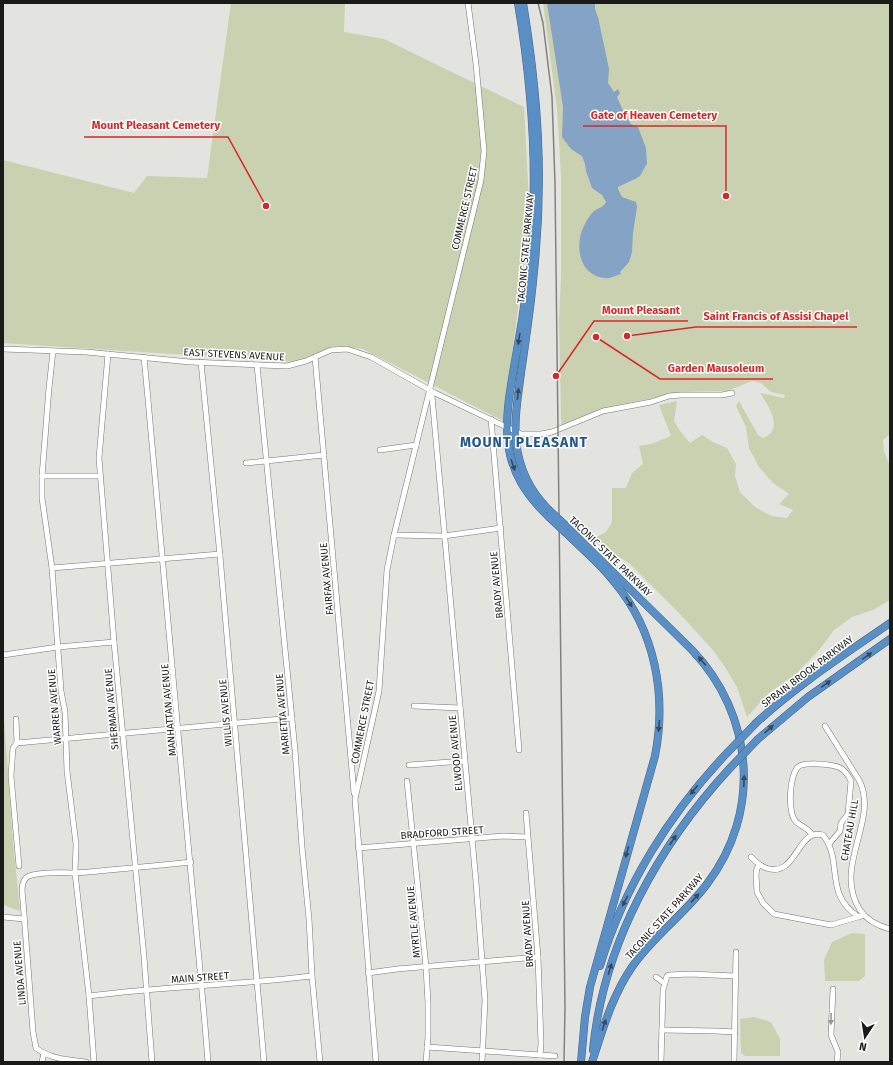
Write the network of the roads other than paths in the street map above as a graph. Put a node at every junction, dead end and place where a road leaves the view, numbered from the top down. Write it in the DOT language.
graph roads {
  1 [pos="468,3"];
  2 [pos="518,3"];
  3 [pos="523,3"];
  4 [pos="3,349"];
  5 [pos="53,350"];
  6 [pos="108,354"];
  7 [pos="144,357"];
  8 [pos="315,357"];
  9 [pos="201,362"];
  10 [pos="257,365"];
  11 [pos="429,390"];
  12 [pos="732,393"];
  13 [pos="491,419"];
  14 [pos="507,427"];
  15 [pos="516,432"];
  16 [pos="436,443"];
  17 [pos="416,445"];
  18 [pos="380,450"];
  19 [pos="324,455"];
  20 [pos="267,461"];
  21 [pos="246,463"];
  22 [pos="42,476"];
  23 [pos="100,476"];
  24 [pos="501,528"];
  25 [pos="566,529"];
  26 [pos="394,535"];
  27 [pos="444,536"];
  28 [pos="220,554"];
  29 [pos="164,559"];
  30 [pos="107,564"];
  31 [pos="52,568"];
  32 [pos="890,623"];
  33 [pos="890,640"];
  34 [pos="114,642"];
  35 [pos="58,647"];
  36 [pos="3,655"];
  37 [pos="414,706"];
  38 [pos="460,708"];
  39 [pos="292,718"];
  40 [pos="16,719"];
  41 [pos="234,722"];
  42 [pos="825,726"];
  43 [pos="179,728"];
  44 [pos="122,733"];
  45 [pos="66,739"];
  46 [pos="17,743"];
  47 [pos="519,750"];
  48 [pos="464,761"];
  49 [pos="409,765"];
  50 [pos="407,781"];
  51 [pos="355,799"];
  52 [pos="526,813"];
  53 [pos="812,835"];
  54 [pos="527,837"];
  55 [pos="472,839"];
  56 [pos="414,843"];
  57 [pos="829,844"];
  58 [pos="358,848"];
  59 [pos="751,857"];
  60 [pos="191,862"];
  61 [pos="760,864"];
  62 [pos="18,866"];
  63 [pos="135,867"];
  64 [pos="75,873"];
  65 [pos="861,916"];
  66 [pos="3,917"];
  67 [pos="24,919"];
  68 [pos="890,929"];
  69 [pos="736,952"];
  70 [pos="538,957"];
  71 [pos="482,962"];
  72 [pos="426,967"];
  73 [pos="368,973"];
  74 [pos="312,976"];
  75 [pos="735,976"];
  76 [pos="656,977"];
  77 [pos="257,982"];
  78 [pos="664,983"];
  79 [pos="202,986"];
  80 [pos="833,989"];
  81 [pos="146,990"];
  82 [pos="89,996"];
  83 [pos="662,1030"];
  84 [pos="735,1032"];
  85 [pos="427,1047"];
  86 [pos="483,1051"];
  87 [pos="44,1054"];
  88 [pos="582,1054"];
  89 [pos="540,1055"];
  90 [pos="555,1056"];
  91 [pos="42,1062"];
  92 [pos="86,1062"];
  93 [pos="94,1062"];
  94 [pos="152,1062"];
  95 [pos="208,1062"];
  96 [pos="264,1062"];
  97 [pos="320,1062"];
  98 [pos="376,1062"];
  99 [pos="426,1062"];
  100 [pos="482,1062"];
  101 [pos="581,1062"];
  102 [pos="592,1062"];
  103 [pos="662,1062"];
  104 [pos="734,1062"];
  105 [pos="837,1062"];
  1 -- 11 [label="street, COMMERCE STREET"];
  2 -- 14 [label="highway, TACONIC STATE PARKWAY, one-way"];
  15 -- 3 [label="highway, TACONIC STATE PARKWAY, one-way"];
  4 -- 5 [label="street, EAST STEVENS AVENUE"];
  5 -- 6 [label="street, EAST STEVENS AVENUE"];
  5 -- 22 [label="street, WARREN AVENUE"];
  6 -- 7 [label="street, EAST STEVENS AVENUE"];
  6 -- 23 [label="street, SHERMAN AVENUE"];
  7 -- 9 [label="street, EAST STEVENS AVENUE"];
  7 -- 29 [label="street, MANHATTAN AVENUE"];
  8 -- 10 [label="street, EAST STEVENS AVENUE"];
  8 -- 11 [label="street, EAST STEVENS AVENUE"];
  8 -- 19 [label="street, FAIRFAX AVENUE"];
  9 -- 10 [label="street, EAST STEVENS AVENUE"];
  9 -- 28 [label="street, WILLIS AVENUE"];
  10 -- 20 [label="street, MARIETTA AVENUE"];
  11 -- 13 [label="street, EAST STEVENS AVENUE"];
  11 -- 16 [label="street, COMMERCE STREET"];
  11 -- 17 [label="street, COMMERCE STREET"];
  12 -- 15 [label="street"];
  13 -- 14 [label="street, EAST STEVENS AVENUE"];
  13 -- 24 [label="street, BRADY AVENUE"];
  14 -- 15 [label="street, EAST STEVENS AVENUE"];
  14 -- 25 [label="highway, TACONIC STATE PARKWAY, one-way, bridge"];
  15 -- 25 [label="highway, TACONIC STATE PARKWAY, bridge"];
  16 -- 27 [label="street, ELWOOD AVENUE"];
  17 -- 18 [label="street"];
  17 -- 26 [label="street, COMMERCE STREET"];
  19 -- 20 [label="street"];
  19 -- 51 [label="street, FAIRFAX AVENUE"];
  20 -- 21 [label="street"];
  20 -- 39 [label="street, MARIETTA AVENUE"];
  22 -- 23 [label="street"];
  22 -- 31 [label="street, WARREN AVENUE"];
  23 -- 30 [label="street, SHERMAN AVENUE"];
  24 -- 27 [label="street"];
  24 -- 47 [label="street, BRADY AVENUE"];
  25 -- 88 [label="highway, TACONIC STATE PARKWAY, one-way"];
  102 -- 25 [label="highway, TACONIC STATE PARKWAY, one-way"];
  26 -- 27 [label="street"];
  26 -- 51 [label="street, COMMERCE STREET"];
  27 -- 38 [label="street, ELWOOD AVENUE"];
  28 -- 29 [label="street"];
  28 -- 41 [label="street, WILLIS AVENUE"];
  29 -- 30 [label="street"];
  29 -- 43 [label="street, MANHATTAN AVENUE"];
  30 -- 31 [label="street"];
  30 -- 34 [label="street, SHERMAN AVENUE"];
  31 -- 35 [label="street, WARREN AVENUE"];
  32 -- 88 [label="highway, SPRAIN BROOK PARKWAY, one-way, bridge"];
  102 -- 33 [label="highway, one-way, bridge"];
  34 -- 35 [label="street"];
  34 -- 44 [label="street, SHERMAN AVENUE"];
  35 -- 36 [label="street"];
  35 -- 45 [label="street, WARREN AVENUE"];
  37 -- 38 [label="street"];
  38 -- 48 [label="street, ELWOOD AVENUE"];
  39 -- 41 [label="street"];
  39 -- 74 [label="street, MARIETTA AVENUE"];
  40 -- 46 [label="street"];
  41 -- 43 [label="street"];
  41 -- 77 [label="street, WILLIS AVENUE"];
  42 -- 65 [label="street, CHATEAU HILL"];
  43 -- 44 [label="street"];
  43 -- 60 [label="street, MANHATTAN AVENUE"];
  44 -- 45 [label="street"];
  44 -- 63 [label="street, SHERMAN AVENUE"];
  45 -- 46 [label="street"];
  45 -- 64 [label="street, WARREN AVENUE"];
  46 -- 62 [label="street"];
  48 -- 49 [label="street"];
  48 -- 55 [label="street, ELWOOD AVENUE"];
  50 -- 56 [label="street, MYRTLE AVENUE"];
  51 -- 58 [label="street, COMMERCE STREET"];
  52 -- 54 [label="street, BRADY AVENUE"];
  53 -- 57 [label="street"];
  53 -- 57 [label="street"];
  53 -- 61 [label="street"];
  54 -- 55 [label="street, BRADFORD STREET"];
  54 -- 70 [label="street, BRADY AVENUE"];
  55 -- 56 [label="street, BRADFORD STREET"];
  55 -- 71 [label="street, ELWOOD AVENUE"];
  56 -- 58 [label="street, BRADFORD STREET"];
  56 -- 72 [label="street, MYRTLE AVENUE"];
  57 -- 65 [label="street"];
  58 -- 73 [label="street, COMMERCE STREET"];
  59 -- 61 [label="street"];
  60 -- 63 [label="street"];
  60 -- 79 [label="street, MANHATTAN AVENUE"];
  61 -- 65 [label="street"];
  63 -- 64 [label="street"];
  63 -- 81 [label="street, SHERMAN AVENUE"];
  64 -- 67 [label="street, LINDA AVENUE"];
  64 -- 82 [label="street, WARREN AVENUE"];
  65 -- 68 [label="street"];
  66 -- 67 [label="street"];
  67 -- 87 [label="street, LINDA AVENUE"];
  69 -- 75 [label="street"];
  70 -- 71 [label="street"];
  70 -- 89 [label="street, BRADY AVENUE"];
  71 -- 72 [label="street"];
  71 -- 86 [label="street, ELWOOD AVENUE"];
  72 -- 73 [label="street"];
  72 -- 85 [label="street, MYRTLE AVENUE"];
  73 -- 98 [label="street, COMMERCE STREET"];
  74 -- 77 [label="street, MAIN STREET"];
  74 -- 97 [label="street, MARIETTA AVENUE"];
  75 -- 78 [label="street"];
  75 -- 84 [label="street"];
  76 -- 78 [label="street"];
  77 -- 79 [label="street, MAIN STREET"];
  77 -- 96 [label="street, WILLIS AVENUE"];
  78 -- 83 [label="street"];
  79 -- 81 [label="street, MAIN STREET"];
  79 -- 95 [label="street, MANHATTAN AVENUE"];
  80 -- 105 [label="street, one-way"];
  81 -- 82 [label="street, MAIN STREET"];
  81 -- 94 [label="street, SHERMAN AVENUE"];
  82 -- 93 [label="street, WARREN AVENUE"];
  83 -- 84 [label="street"];
  83 -- 103 [label="street"];
  84 -- 104 [label="street"];
  85 -- 86 [label="street"];
  85 -- 99 [label="street, MYRTLE AVENUE"];
  86 -- 89 [label="street"];
  86 -- 100 [label="street, ELWOOD AVENUE"];
  87 -- 91 [label="street"];
  87 -- 92 [label="street"];
  88 -- 101 [label="highway, TACONIC STATE PARKWAY"];
  89 -- 90 [label="street"];
}
